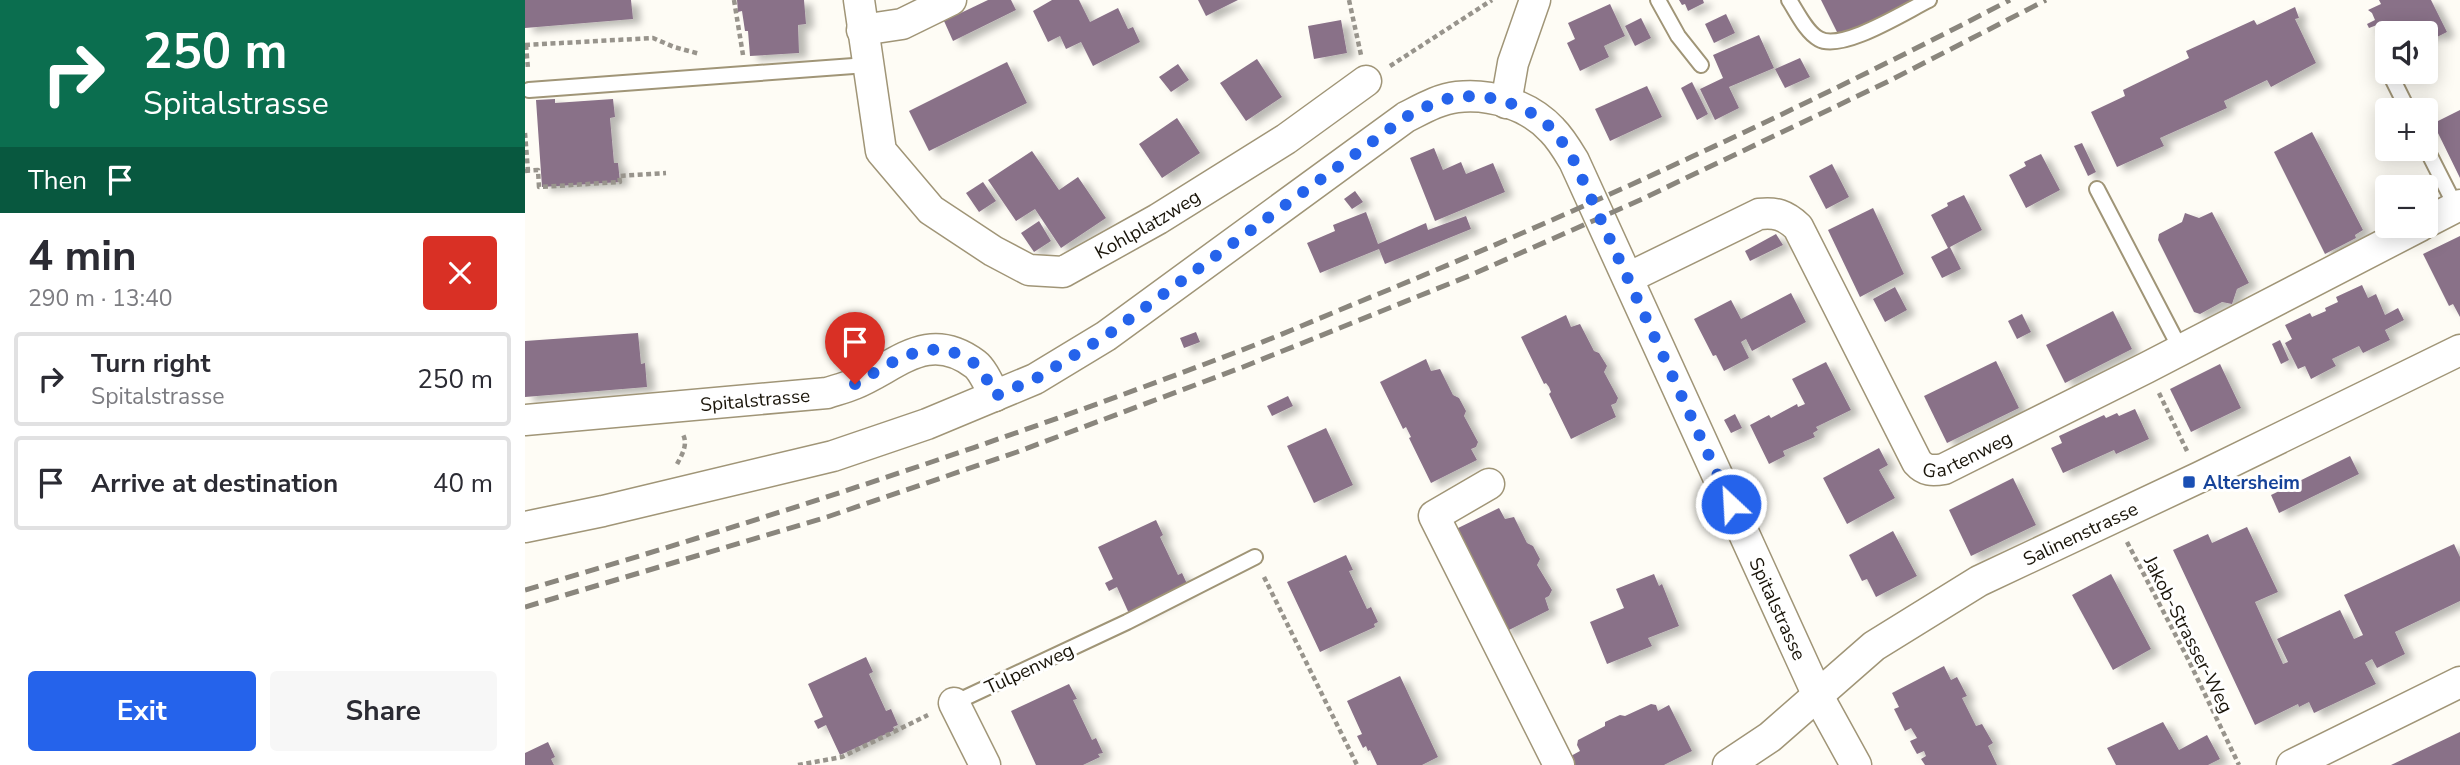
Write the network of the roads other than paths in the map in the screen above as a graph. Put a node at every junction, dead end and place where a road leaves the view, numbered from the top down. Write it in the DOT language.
graph roads {
  1 [pos="859,0"];
  2 [pos="951,0"];
  3 [pos="1535,0"];
  4 [pos="1658,0"];
  5 [pos="1789,0"];
  6 [pos="1929,0"];
  7 [pos="862,30"];
  8 [pos="867,65"];
  9 [pos="1701,65"];
  10 [pos="1366,81"];
  11 [pos="529,84"];
  12 [pos="1506,103"];
  13 [pos="2433,161"];
  14 [pos="2097,190"];
  15 [pos="2458,206"];
  16 [pos="2438,216"];
  17 [pos="2397,238"];
  18 [pos="1628,278"];
  19 [pos="2181,350"];
  20 [pos="2460,350"];
  21 [pos="995,396"];
  22 [pos="525,420"];
  23 [pos="1489,484"];
  24 [pos="525,527"];
  25 [pos="1255,557"];
  26 [pos="2460,682"];
  27 [pos="1818,696"];
  28 [pos="954,703"];
  29 [pos="985,765"];
  30 [pos="1559,765"];
  31 [pos="1728,765"];
  32 [pos="1856,765"];
  33 [pos="2292,765"];
  1 -- 7 [label="street, Kohlplatzweg"];
  2 -- 7 [label="street"];
  3 -- 12 [label="street"];
  4 -- 9 [label="lane"];
  5 -- 6 [label="lane"];
  7 -- 8 [label="street, Kohlplatzweg"];
  8 -- 10 [label="street, Kohlplatzweg"];
  8 -- 11 [label="lane"];
  12 -- 18 [label="street, Spitalstrasse"];
  12 -- 21 [label="street, Spitalstrasse"];
  13 -- 15 [label="lane"];
  14 -- 19 [label="lane"];
  15 -- 16 [label="street"];
  17 -- 19 [label="street, Gartenweg"];
  18 -- 19 [label="street, Gartenweg"];
  18 -- 27 [label="street, Spitalstrasse"];
  20 -- 27 [label="street, Salinenstrasse"];
  21 -- 22 [label="street, Spitalstrasse"];
  21 -- 24 [label="street, Spitalstrasse"];
  23 -- 30 [label="street"];
  25 -- 28 [label="lane, Tulpenweg"];
  26 -- 33 [label="street"];
  27 -- 31 [label="street, Salinenstrasse"];
  27 -- 32 [label="street, Spitalstrasse"];
  28 -- 29 [label="street"];
}
